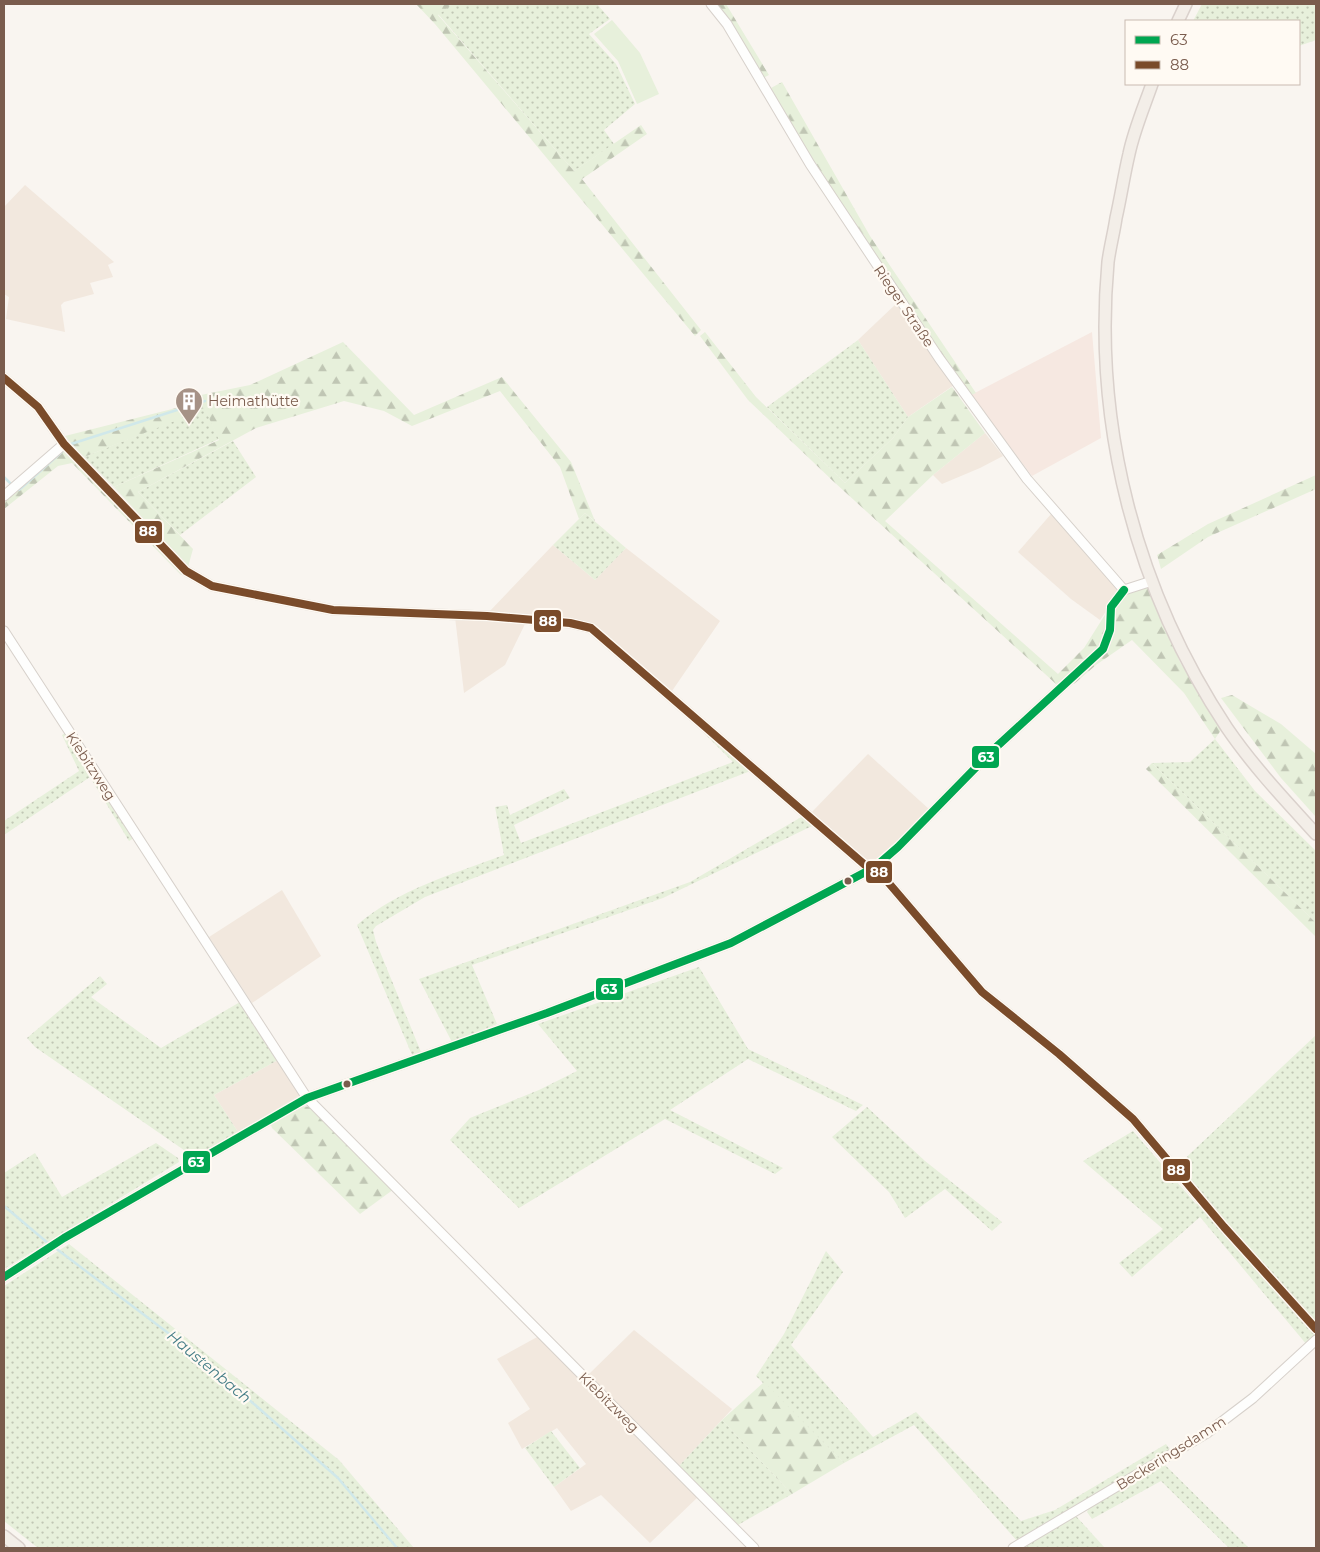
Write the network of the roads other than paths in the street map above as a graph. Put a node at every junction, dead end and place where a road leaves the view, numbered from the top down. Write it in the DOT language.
graph roads {
  1 [pos="712,4"];
  2 [pos="1186,4"];
  3 [pos="1178,20"];
  4 [pos="1152,85"];
  5 [pos="4,378"];
  6 [pos="64,444"];
  7 [pos="4,496"];
  8 [pos="1152,581"];
  9 [pos="1124,590"];
  10 [pos="4,631"];
  11 [pos="1316,834"];
  12 [pos="875,867"];
  13 [pos="307,1098"];
  14 [pos="4,1277"];
  15 [pos="1316,1329"];
  16 [pos="1316,1340"];
  17 [pos="4,1536"];
  18 [pos="19,1548"];
  19 [pos="754,1548"];
  20 [pos="1013,1548"];
  1 -- 9 [label="street, Rieger Straße"];
  2 -- 3 [label="main road"];
  4 -- 8 [label="main road"];
  5 -- 6 [label="street"];
  6 -- 7 [label="street"];
  6 -- 12 [label="street"];
  8 -- 9 [label="street"];
  8 -- 11 [label="main road"];
  9 -- 12 [label="street"];
  10 -- 13 [label="street, Kiebitzweg"];
  12 -- 13 [label="street"];
  12 -- 15 [label="street"];
  13 -- 14 [label="street"];
  13 -- 19 [label="street, Kiebitzweg"];
  16 -- 20 [label="street, Beckeringsdamm"];
  17 -- 18 [label="main road"];
}
